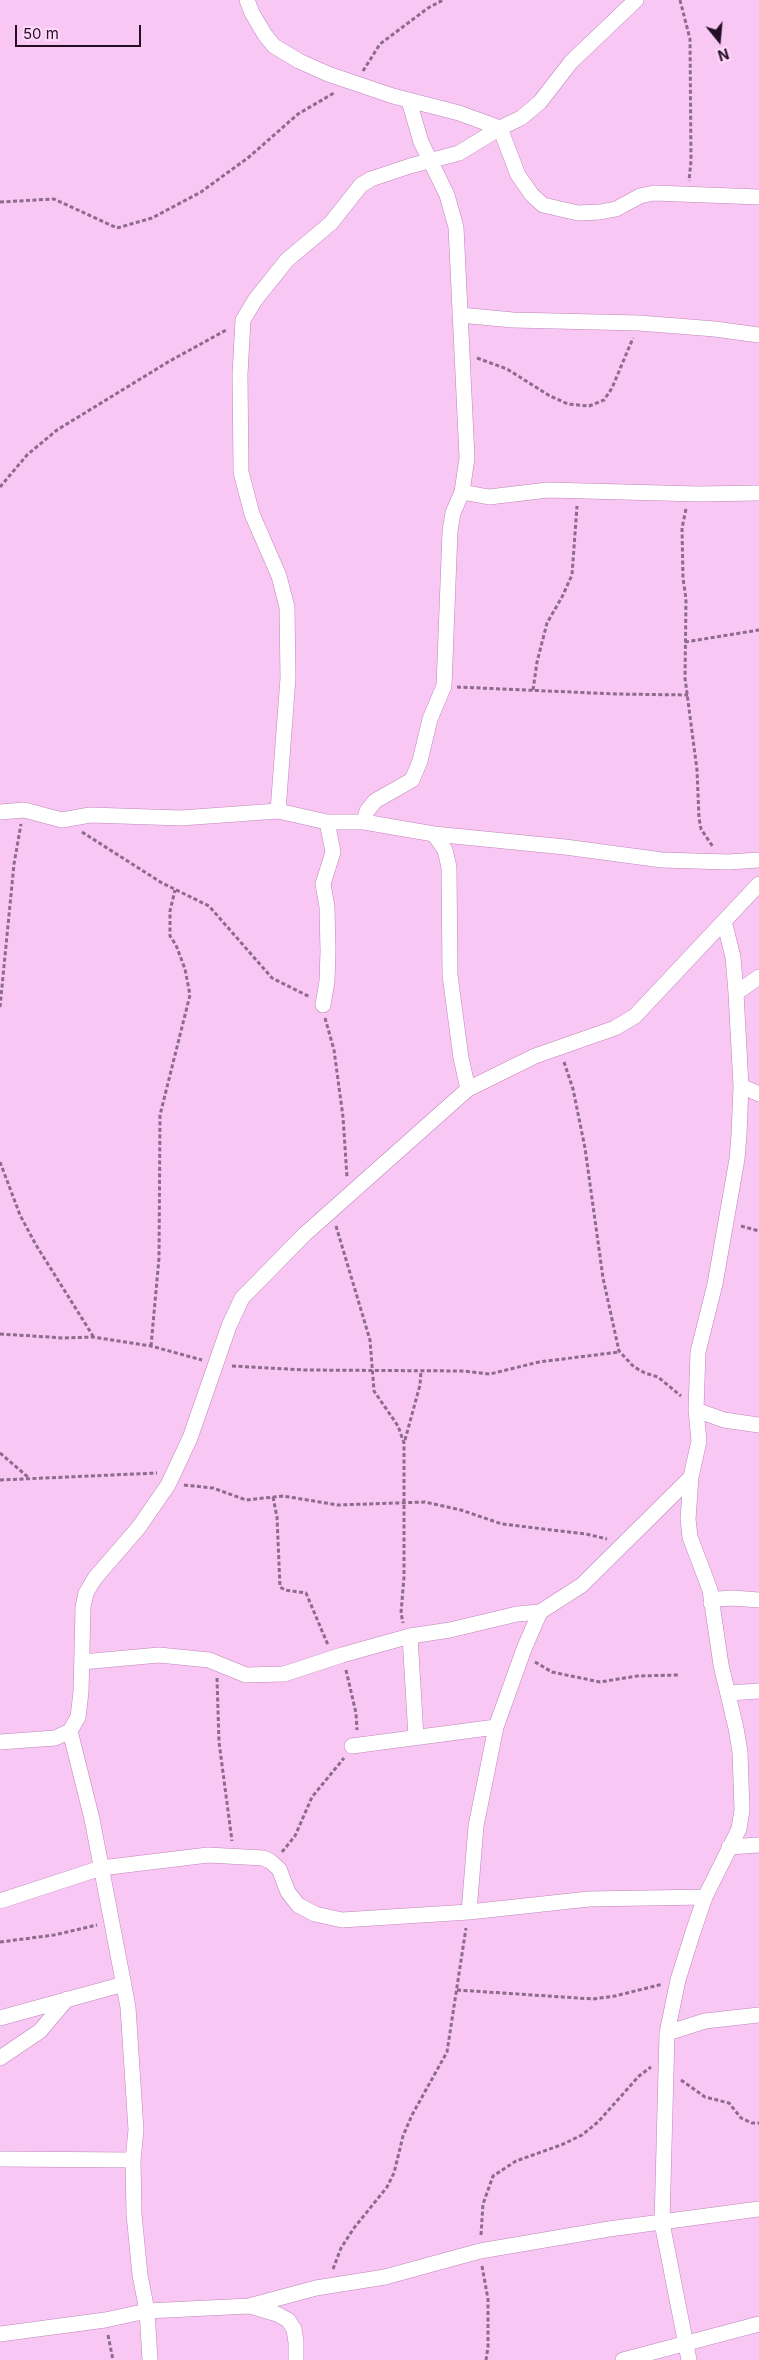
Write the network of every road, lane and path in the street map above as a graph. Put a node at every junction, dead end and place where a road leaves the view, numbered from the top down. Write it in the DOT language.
graph roads {
  1 [pos="247,0"];
  2 [pos="443,0"];
  3 [pos="636,0"];
  4 [pos="680,0"];
  5 [pos="358,83"];
  6 [pos="409,101"];
  7 [pos="500,128"];
  8 [pos="430,162"];
  9 [pos="687,195"];
  10 [pos="759,197"];
  11 [pos="0,202"];
  12 [pos="460,315"];
  13 [pos="243,320"];
  14 [pos="639,323"];
  15 [pos="759,335"];
  16 [pos="463,352"];
  17 [pos="0,487"];
  18 [pos="579,490"];
  19 [pos="462,492"];
  20 [pos="759,493"];
  21 [pos="699,494"];
  22 [pos="759,630"];
  23 [pos="685,642"];
  24 [pos="444,686"];
  25 [pos="533,690"];
  26 [pos="688,695"];
  27 [pos="24,810"];
  28 [pos="278,811"];
  29 [pos="0,812"];
  30 [pos="62,820"];
  31 [pos="327,822"];
  32 [pos="364,822"];
  33 [pos="434,834"];
  34 [pos="759,860"];
  35 [pos="728,862"];
  36 [pos="759,884"];
  37 [pos="175,890"];
  38 [pos="724,922"];
  39 [pos="759,976"];
  40 [pos="736,993"];
  41 [pos="323,1005"];
  42 [pos="0,1007"];
  43 [pos="558,1047"];
  44 [pos="741,1086"];
  45 [pos="468,1089"];
  46 [pos="759,1094"];
  47 [pos="0,1162"];
  48 [pos="348,1194"];
  49 [pos="332,1210"];
  50 [pos="0,1334"];
  51 [pos="93,1337"];
  52 [pos="151,1346"];
  53 [pos="619,1352"];
  54 [pos="216,1365"];
  55 [pos="372,1371"];
  56 [pos="421,1371"];
  57 [pos="696,1410"];
  58 [pos="759,1425"];
  59 [pos="404,1442"];
  60 [pos="0,1453"];
  61 [pos="691,1477"];
  62 [pos="29,1478"];
  63 [pos="172,1478"];
  64 [pos="0,1480"];
  65 [pos="273,1497"];
  66 [pos="403,1501"];
  67 [pos="624,1543"];
  68 [pos="759,1600"];
  69 [pos="711,1603"];
  70 [pos="540,1612"];
  71 [pos="410,1636"];
  72 [pos="524,1649"];
  73 [pos="338,1656"];
  74 [pos="82,1662"];
  75 [pos="216,1662"];
  76 [pos="678,1675"];
  77 [pos="759,1691"];
  78 [pos="728,1693"];
  79 [pos="496,1727"];
  80 [pos="70,1731"];
  81 [pos="416,1737"];
  82 [pos="0,1742"];
  83 [pos="352,1746"];
  84 [pos="759,1845"];
  85 [pos="729,1847"];
  86 [pos="234,1856"];
  87 [pos="275,1864"];
  88 [pos="101,1868"];
  89 [pos="705,1897"];
  90 [pos="0,1900"];
  91 [pos="469,1912"];
  92 [pos="113,1922"];
  93 [pos="0,1942"];
  94 [pos="678,1980"];
  95 [pos="124,1984"];
  96 [pos="457,1990"];
  97 [pos="67,1999"];
  98 [pos="759,2015"];
  99 [pos="0,2018"];
  100 [pos="667,2033"];
  101 [pos="0,2058"];
  102 [pos="667,2062"];
  103 [pos="759,2123"];
  104 [pos="0,2159"];
  105 [pos="133,2160"];
  106 [pos="759,2209"];
  107 [pos="662,2223"];
  108 [pos="480,2251"];
  109 [pos="322,2287"];
  110 [pos="249,2306"];
  111 [pos="147,2311"];
  112 [pos="105,2320"];
  113 [pos="759,2324"];
  114 [pos="0,2334"];
  115 [pos="684,2343"];
  116 [pos="113,2360"];
  117 [pos="150,2360"];
  118 [pos="296,2360"];
  119 [pos="486,2360"];
  120 [pos="623,2360"];
  121 [pos="689,2360"];
  1 -- 5 [label="street"];
  2 -- 5 [label="path"];
  3 -- 7 [label="street"];
  4 -- 9 [label="path"];
  5 -- 6 [label="street"];
  5 -- 11 [label="path"];
  6 -- 7 [label="street"];
  6 -- 8 [label="street"];
  7 -- 8 [label="street"];
  7 -- 9 [label="street"];
  8 -- 12 [label="street"];
  8 -- 13 [label="street"];
  9 -- 10 [label="street"];
  12 -- 14 [label="street"];
  12 -- 16 [label="street"];
  13 -- 17 [label="path"];
  13 -- 28 [label="street"];
  14 -- 15 [label="street"];
  14 -- 16 [label="path"];
  16 -- 19 [label="street"];
  18 -- 19 [label="street"];
  18 -- 21 [label="street"];
  18 -- 25 [label="path"];
  19 -- 24 [label="street"];
  20 -- 21 [label="street"];
  21 -- 23 [label="path"];
  22 -- 23 [label="path"];
  23 -- 26 [label="path"];
  24 -- 25 [label="path"];
  24 -- 32 [label="street"];
  25 -- 26 [label="path"];
  26 -- 35 [label="path"];
  27 -- 29 [label="street"];
  27 -- 30 [label="street"];
  27 -- 42 [label="path"];
  28 -- 30 [label="street"];
  28 -- 31 [label="street"];
  30 -- 37 [label="path"];
  31 -- 32 [label="street"];
  31 -- 41 [label="street"];
  32 -- 33 [label="street"];
  33 -- 35 [label="street"];
  33 -- 45 [label="street"];
  34 -- 35 [label="street"];
  36 -- 38 [label="street"];
  37 -- 41 [label="path"];
  37 -- 52 [label="path"];
  38 -- 40 [label="street"];
  38 -- 43 [label="street"];
  39 -- 40 [label="street"];
  40 -- 44 [label="street"];
  41 -- 48 [label="path"];
  43 -- 45 [label="street"];
  43 -- 53 [label="path"];
  44 -- 46 [label="street"];
  44 -- 57 [label="street"];
  45 -- 48 [label="street"];
  47 -- 51 [label="path"];
  48 -- 49 [label="street"];
  49 -- 54 [label="street"];
  49 -- 55 [label="path"];
  50 -- 51 [label="path"];
  51 -- 52 [label="path"];
  52 -- 54 [label="path"];
  53 -- 56 [label="path"];
  53 -- 57 [label="path"];
  54 -- 55 [label="path"];
  54 -- 63 [label="street"];
  55 -- 56 [label="path"];
  55 -- 59 [label="path"];
  56 -- 59 [label="path"];
  57 -- 58 [label="street"];
  57 -- 61 [label="street"];
  59 -- 66 [label="path"];
  60 -- 62 [label="path"];
  61 -- 67 [label="street"];
  61 -- 69 [label="street"];
  62 -- 63 [label="path"];
  62 -- 64 [label="path"];
  63 -- 65 [label="path"];
  63 -- 74 [label="street"];
  65 -- 66 [label="path"];
  65 -- 73 [label="path"];
  66 -- 67 [label="path"];
  66 -- 71 [label="path"];
  67 -- 70 [label="street"];
  68 -- 69 [label="street"];
  69 -- 78 [label="street"];
  70 -- 71 [label="street"];
  70 -- 72 [label="street"];
  71 -- 73 [label="street"];
  71 -- 81 [label="street"];
  72 -- 76 [label="path"];
  72 -- 79 [label="street"];
  73 -- 75 [label="street"];
  73 -- 83 [label="path"];
  74 -- 75 [label="street"];
  74 -- 80 [label="street"];
  75 -- 86 [label="path"];
  77 -- 78 [label="street"];
  78 -- 85 [label="street"];
  79 -- 81 [label="street"];
  79 -- 91 [label="street"];
  80 -- 82 [label="street"];
  80 -- 88 [label="street"];
  81 -- 83 [label="street"];
  83 -- 87 [label="path"];
  84 -- 85 [label="street"];
  85 -- 89 [label="street"];
  86 -- 87 [label="street"];
  86 -- 88 [label="street"];
  87 -- 91 [label="street"];
  88 -- 90 [label="street"];
  88 -- 92 [label="street"];
  89 -- 91 [label="street"];
  89 -- 94 [label="street"];
  91 -- 96 [label="path"];
  92 -- 93 [label="path"];
  92 -- 95 [label="street"];
  94 -- 96 [label="path"];
  94 -- 100 [label="street"];
  95 -- 97 [label="street"];
  95 -- 105 [label="street"];
  96 -- 109 [label="path"];
  97 -- 99 [label="street"];
  97 -- 101 [label="street"];
  98 -- 100 [label="street"];
  100 -- 102 [label="street"];
  102 -- 103 [label="path"];
  102 -- 107 [label="street"];
  102 -- 108 [label="path"];
  104 -- 105 [label="street"];
  105 -- 111 [label="street"];
  106 -- 107 [label="street"];
  107 -- 108 [label="street"];
  107 -- 115 [label="street"];
  108 -- 109 [label="street"];
  108 -- 119 [label="path"];
  109 -- 110 [label="street"];
  110 -- 111 [label="street"];
  110 -- 118 [label="street"];
  111 -- 112 [label="street"];
  111 -- 117 [label="street"];
  112 -- 114 [label="street"];
  112 -- 116 [label="path"];
  113 -- 115 [label="street"];
  115 -- 120 [label="street"];
  115 -- 121 [label="street"];
}
